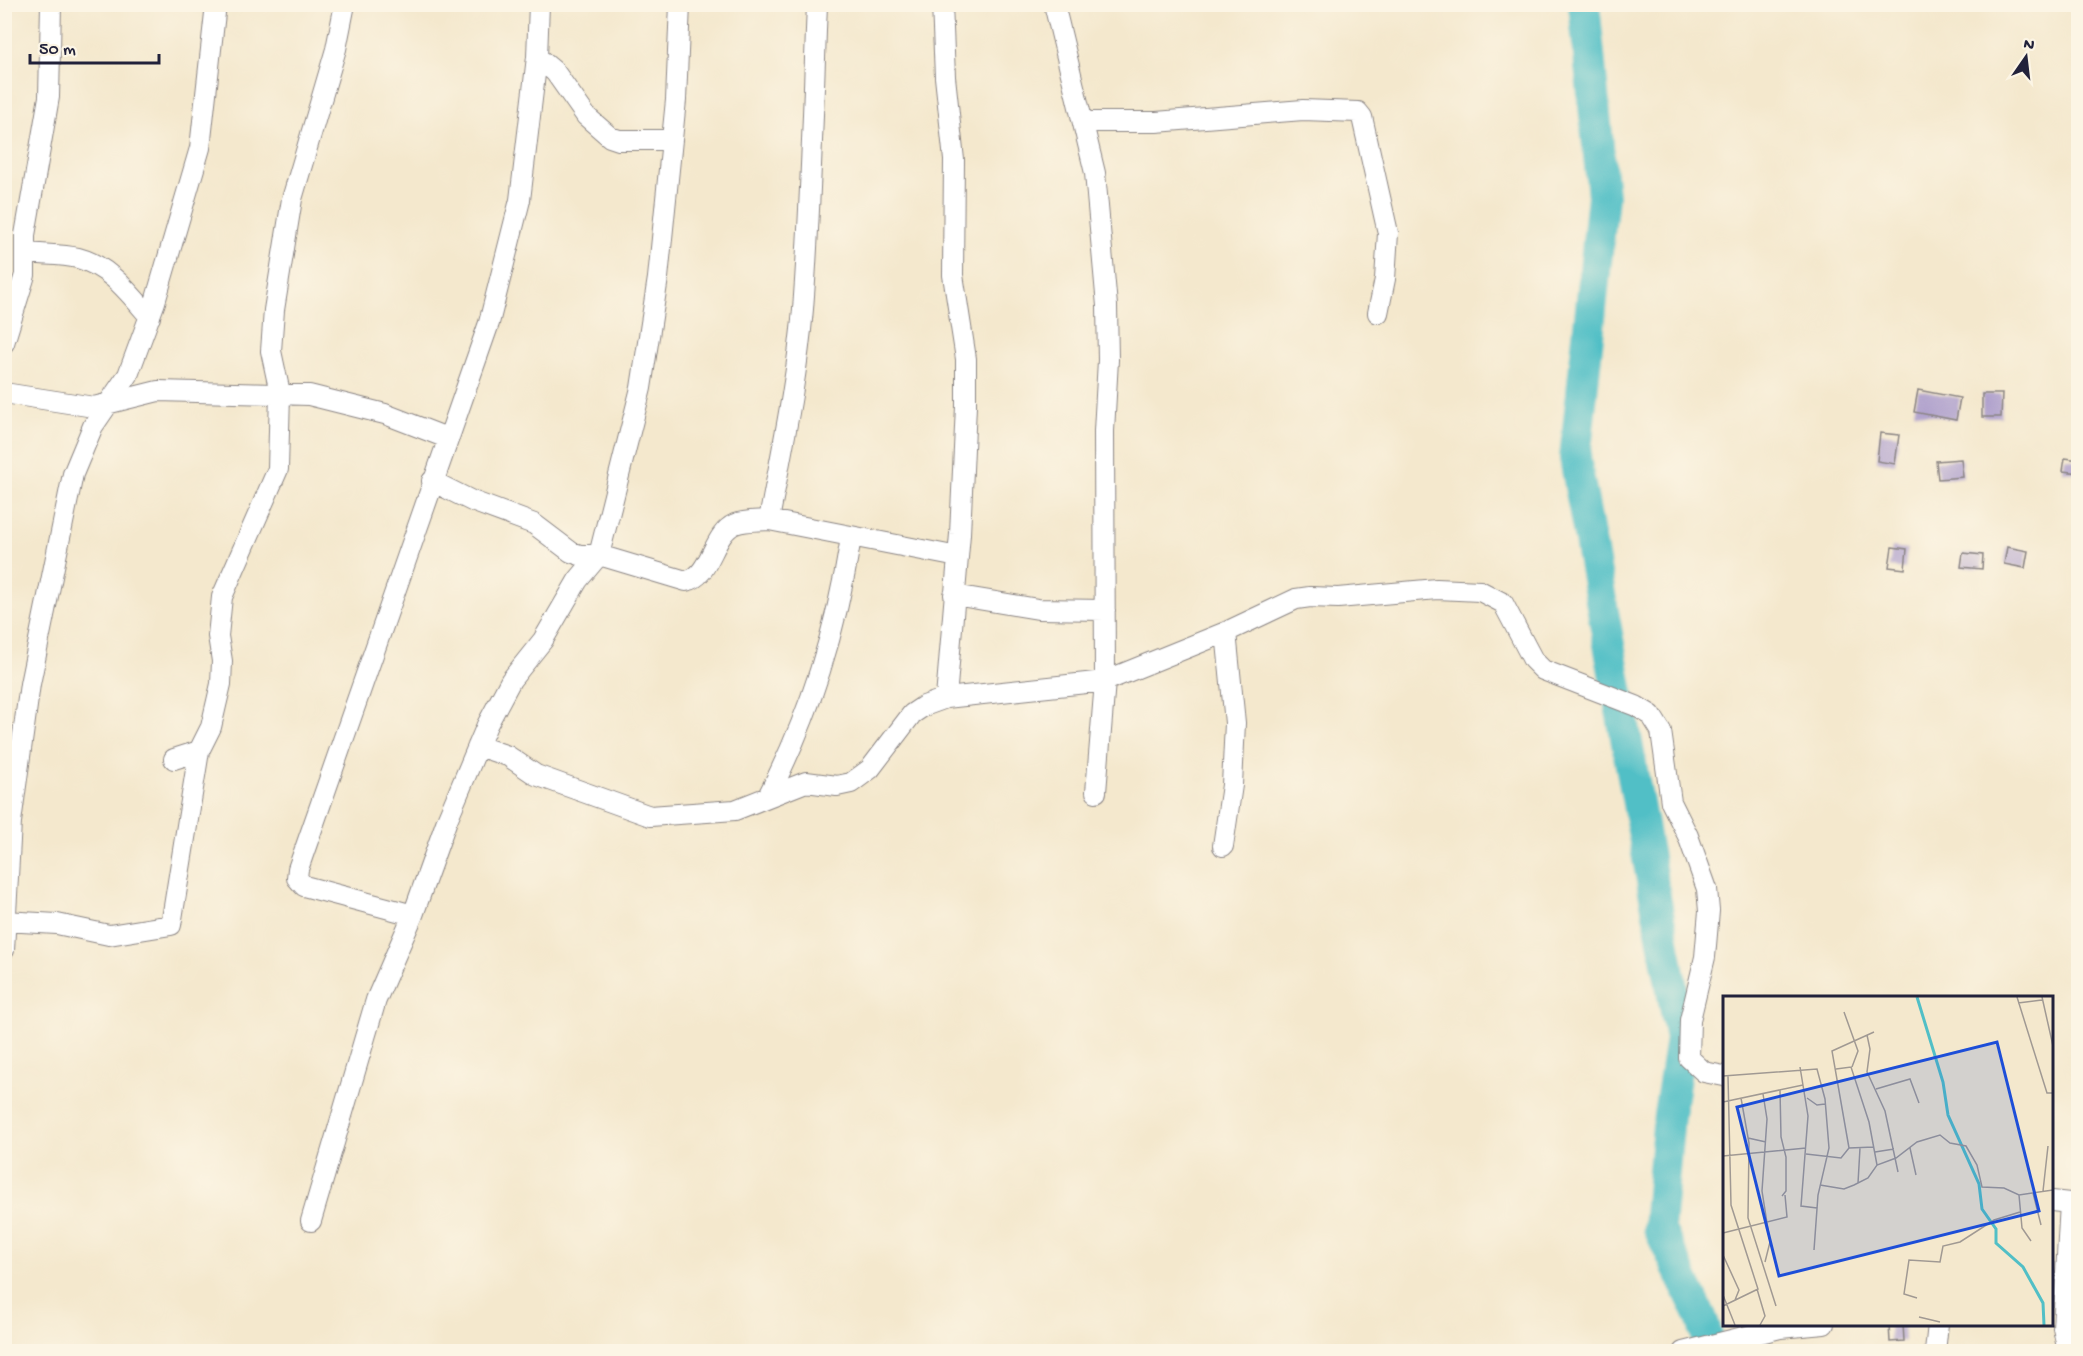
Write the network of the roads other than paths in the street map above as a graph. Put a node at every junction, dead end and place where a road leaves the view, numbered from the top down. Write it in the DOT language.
graph roads {
  1 [pos="51,4"];
  2 [pos="216,4"];
  3 [pos="345,4"];
  4 [pos="539,4"];
  5 [pos="680,4"];
  6 [pos="817,4"];
  7 [pos="942,4"];
  8 [pos="1054,4"];
  9 [pos="537,57"];
  10 [pos="1084,122"];
  11 [pos="672,140"];
  12 [pos="27,253"];
  13 [pos="1378,313"];
  14 [pos="150,317"];
  15 [pos="4,343"];
  16 [pos="4,393"];
  17 [pos="280,393"];
  18 [pos="113,401"];
  19 [pos="447,438"];
  20 [pos="432,481"];
  21 [pos="769,520"];
  22 [pos="851,538"];
  23 [pos="599,555"];
  24 [pos="958,557"];
  25 [pos="954,595"];
  26 [pos="1105,610"];
  27 [pos="1226,632"];
  28 [pos="1105,681"];
  29 [pos="946,698"];
  30 [pos="478,746"];
  31 [pos="199,751"];
  32 [pos="174,759"];
  33 [pos="1096,792"];
  34 [pos="768,796"];
  35 [pos="1223,846"];
  36 [pos="413,915"];
  37 [pos="6,921"];
  38 [pos="4,950"];
  39 [pos="1723,1076"];
  40 [pos="2067,1203"];
  41 [pos="311,1221"];
  42 [pos="1802,1326"];
  43 [pos="1937,1326"];
  44 [pos="1683,1352"];
  45 [pos="1935,1352"];
  46 [pos="2068,1352"];
  1 -- 12 [label="street"];
  2 -- 14 [label="street"];
  3 -- 17 [label="street"];
  4 -- 9 [label="street"];
  5 -- 11 [label="street"];
  6 -- 21 [label="street"];
  7 -- 24 [label="street"];
  8 -- 10 [label="street"];
  9 -- 11 [label="street"];
  9 -- 19 [label="street"];
  10 -- 13 [label="street"];
  10 -- 26 [label="street"];
  11 -- 23 [label="street"];
  12 -- 14 [label="street"];
  12 -- 15 [label="street"];
  14 -- 18 [label="street"];
  16 -- 18 [label="street"];
  17 -- 18 [label="street"];
  17 -- 19 [label="street"];
  17 -- 31 [label="street"];
  18 -- 37 [label="street"];
  19 -- 20 [label="street"];
  20 -- 23 [label="street"];
  20 -- 36 [label="street"];
  21 -- 22 [label="street"];
  21 -- 23 [label="street"];
  22 -- 24 [label="street"];
  22 -- 34 [label="street"];
  23 -- 30 [label="street"];
  24 -- 25 [label="street"];
  25 -- 26 [label="street"];
  25 -- 29 [label="street"];
  26 -- 28 [label="street"];
  27 -- 28 [label="street"];
  27 -- 35 [label="street"];
  27 -- 39 [label="street"];
  28 -- 29 [label="street"];
  28 -- 33 [label="street"];
  29 -- 34 [label="street"];
  30 -- 34 [label="street"];
  30 -- 36 [label="street"];
  31 -- 32 [label="street"];
  31 -- 37 [label="street"];
  36 -- 41 [label="street"];
  37 -- 38 [label="street"];
  40 -- 46 [label="street"];
  42 -- 44 [label="street"];
  43 -- 45 [label="street"];
}
